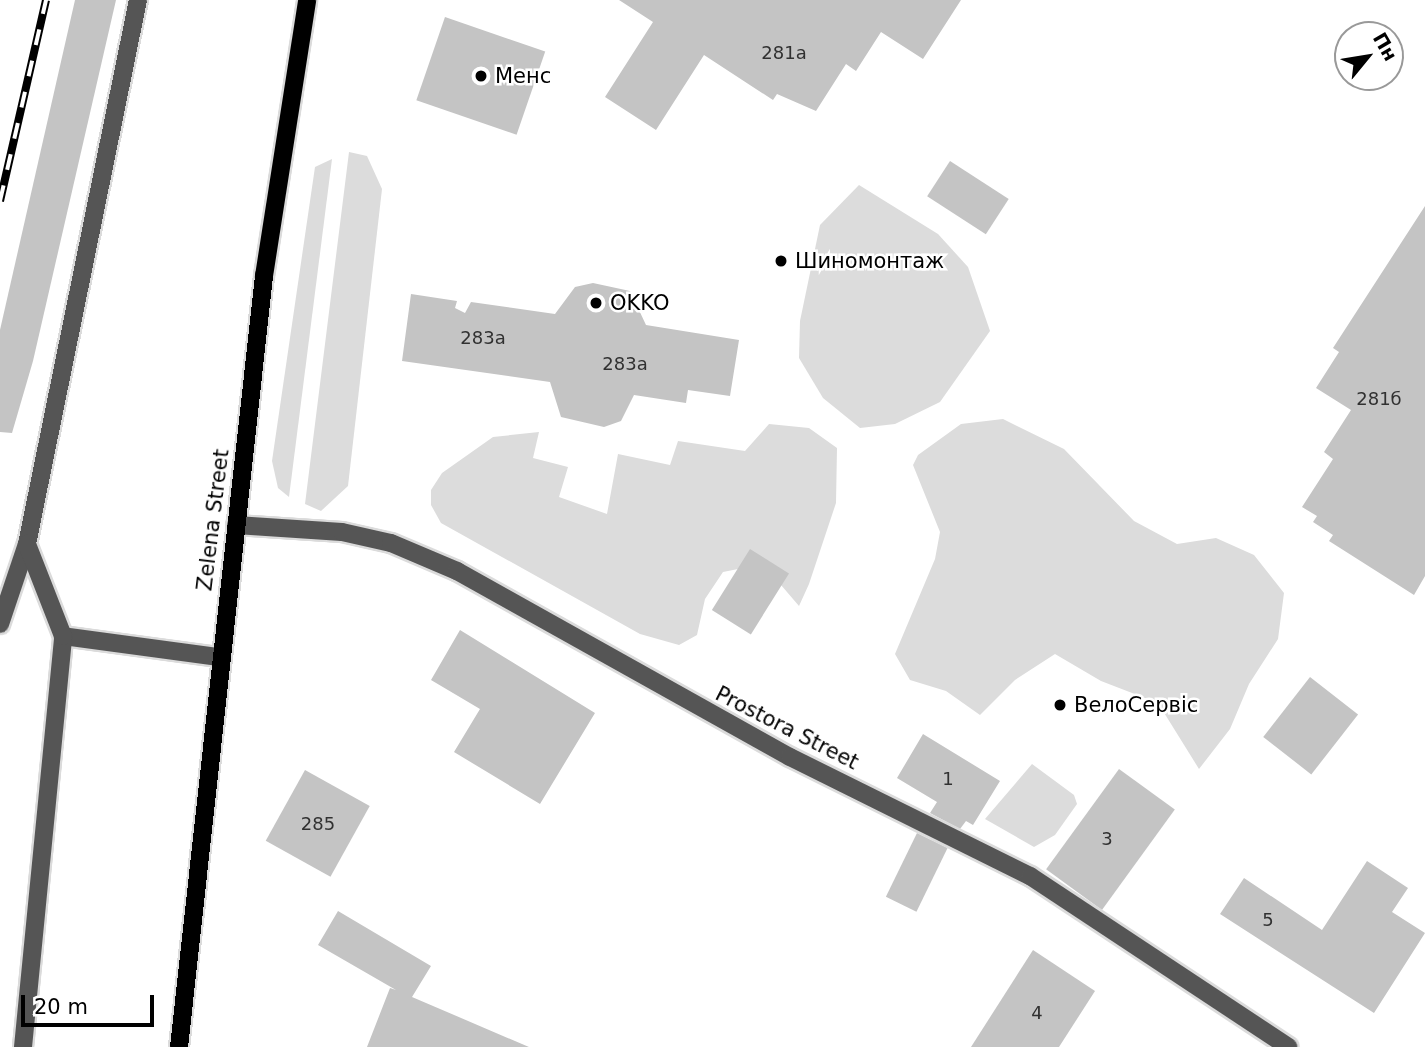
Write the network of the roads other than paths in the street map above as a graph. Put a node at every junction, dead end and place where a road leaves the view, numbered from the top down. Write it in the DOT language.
graph roads {
  1 [pos="138,0"];
  2 [pos="307,0"];
  3 [pos="236,525"];
  4 [pos="27,544"];
  5 [pos="0,624"];
  6 [pos="63,636"];
  7 [pos="218,657"];
  8 [pos="23,1047"];
  9 [pos="179,1047"];
  10 [pos="1288,1047"];
  1 -- 4 [label="street"];
  2 -- 3 [label="main road, Zelena Street"];
  3 -- 7 [label="main road, Zelena Street"];
  3 -- 10 [label="street, Prostora Street"];
  4 -- 5 [label="street"];
  4 -- 6 [label="street"];
  6 -- 7 [label="street"];
  6 -- 8 [label="street"];
  7 -- 9 [label="main road, Zelena Street"];
}
